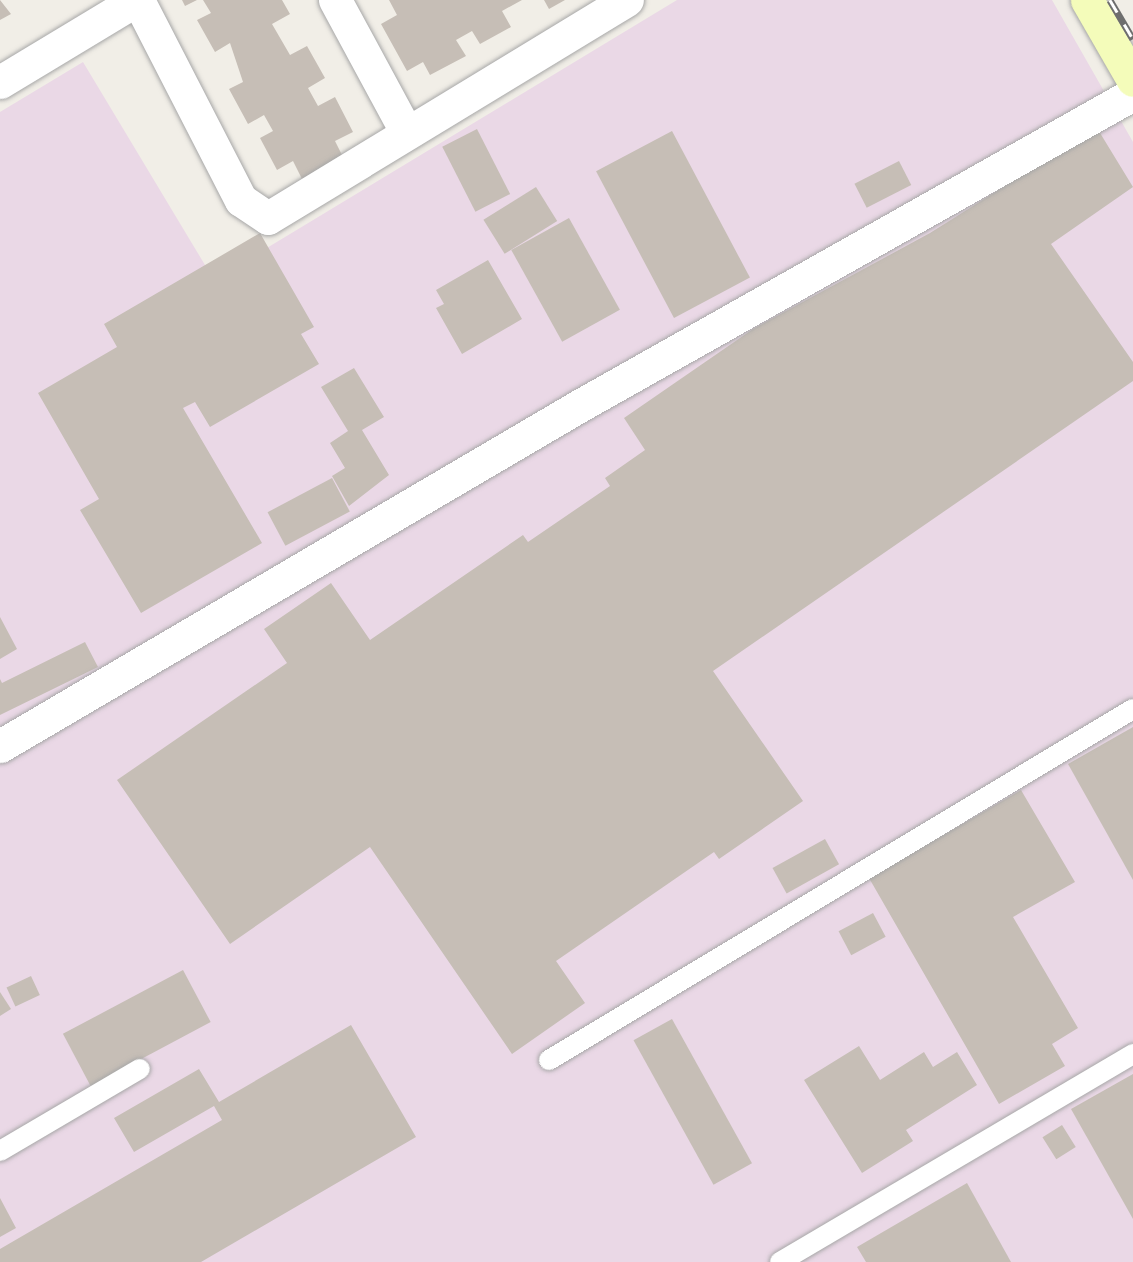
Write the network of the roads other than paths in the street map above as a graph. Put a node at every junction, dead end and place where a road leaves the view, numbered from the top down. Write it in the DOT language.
graph roads {
  1 [pos="137,0"];
  2 [pos="334,0"];
  3 [pos="627,0"];
  4 [pos="1087,0"];
  5 [pos="1133,80"];
  6 [pos="0,82"];
  7 [pos="1133,94"];
  8 [pos="407,133"];
  9 [pos="1133,709"];
  10 [pos="0,746"];
  11 [pos="1133,1054"];
  12 [pos="549,1060"];
  13 [pos="140,1069"];
  14 [pos="0,1151"];
  15 [pos="780,1262"];
  1 -- 6 [label="street"];
  1 -- 8 [label="street"];
  2 -- 8 [label="street"];
  3 -- 8 [label="street"];
  4 -- 5 [label="street"];
  7 -- 10 [label="street"];
  9 -- 12 [label="lane"];
  11 -- 15 [label="lane"];
  13 -- 14 [label="lane"];
}
